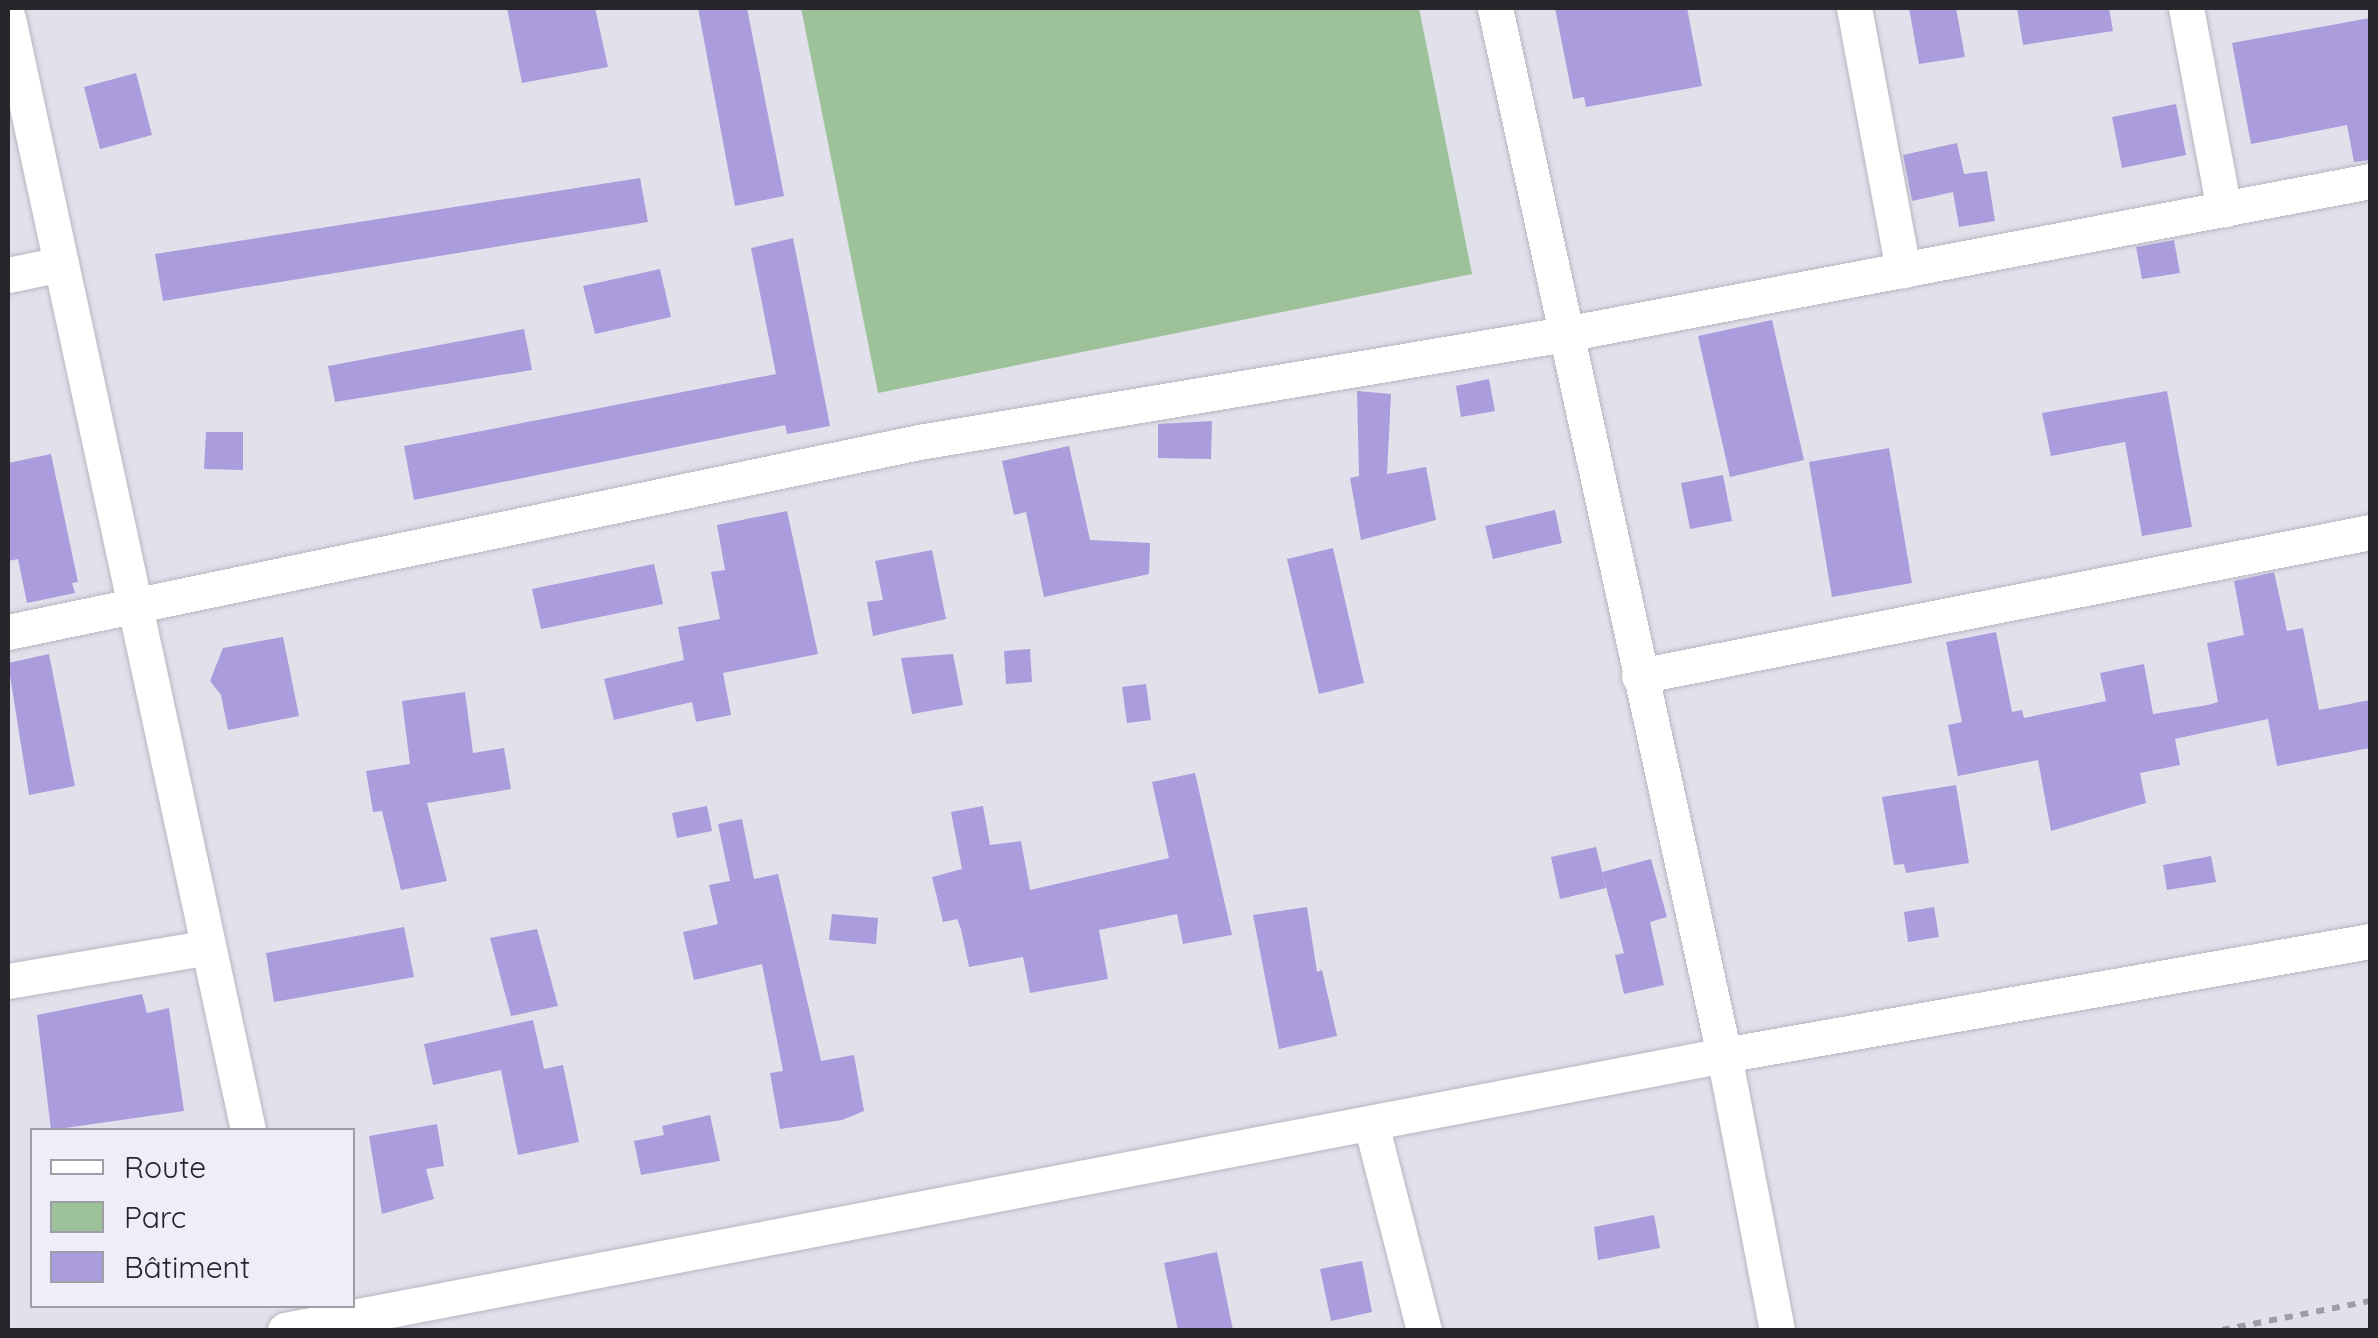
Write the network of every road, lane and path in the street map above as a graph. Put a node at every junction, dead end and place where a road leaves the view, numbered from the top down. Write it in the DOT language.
graph roads {
  1 [pos="1495,8"];
  2 [pos="1854,8"];
  3 [pos="2186,8"];
  4 [pos="8,18"];
  5 [pos="2370,181"];
  6 [pos="2224,209"];
  7 [pos="60,264"];
  8 [pos="1902,270"];
  9 [pos="8,275"];
  10 [pos="1565,334"];
  11 [pos="2370,532"];
  12 [pos="135,610"];
  13 [pos="8,632"];
  14 [pos="1639,676"];
  15 [pos="2370,941"];
  16 [pos="208,947"];
  17 [pos="8,981"];
  18 [pos="1724,1054"];
  19 [pos="1371,1124"];
  20 [pos="248,1128"];
  21 [pos="2370,1301"];
  22 [pos="289,1330"];
  23 [pos="1424,1330"];
  24 [pos="1777,1330"];
  25 [pos="2222,1330"];
  1 -- 10 [label="street"];
  2 -- 8 [label="street"];
  3 -- 6 [label="street"];
  4 -- 7 [label="street"];
  5 -- 6 [label="street"];
  6 -- 8 [label="street"];
  7 -- 9 [label="street"];
  7 -- 12 [label="street"];
  8 -- 10 [label="street"];
  10 -- 12 [label="street"];
  10 -- 14 [label="street"];
  11 -- 14 [label="street"];
  12 -- 13 [label="street"];
  12 -- 16 [label="street"];
  14 -- 18 [label="street"];
  15 -- 18 [label="street"];
  16 -- 17 [label="street"];
  16 -- 20 [label="street"];
  18 -- 19 [label="street"];
  18 -- 24 [label="street"];
  19 -- 22 [label="street"];
  19 -- 23 [label="street"];
  21 -- 25 [label="path"];
}
